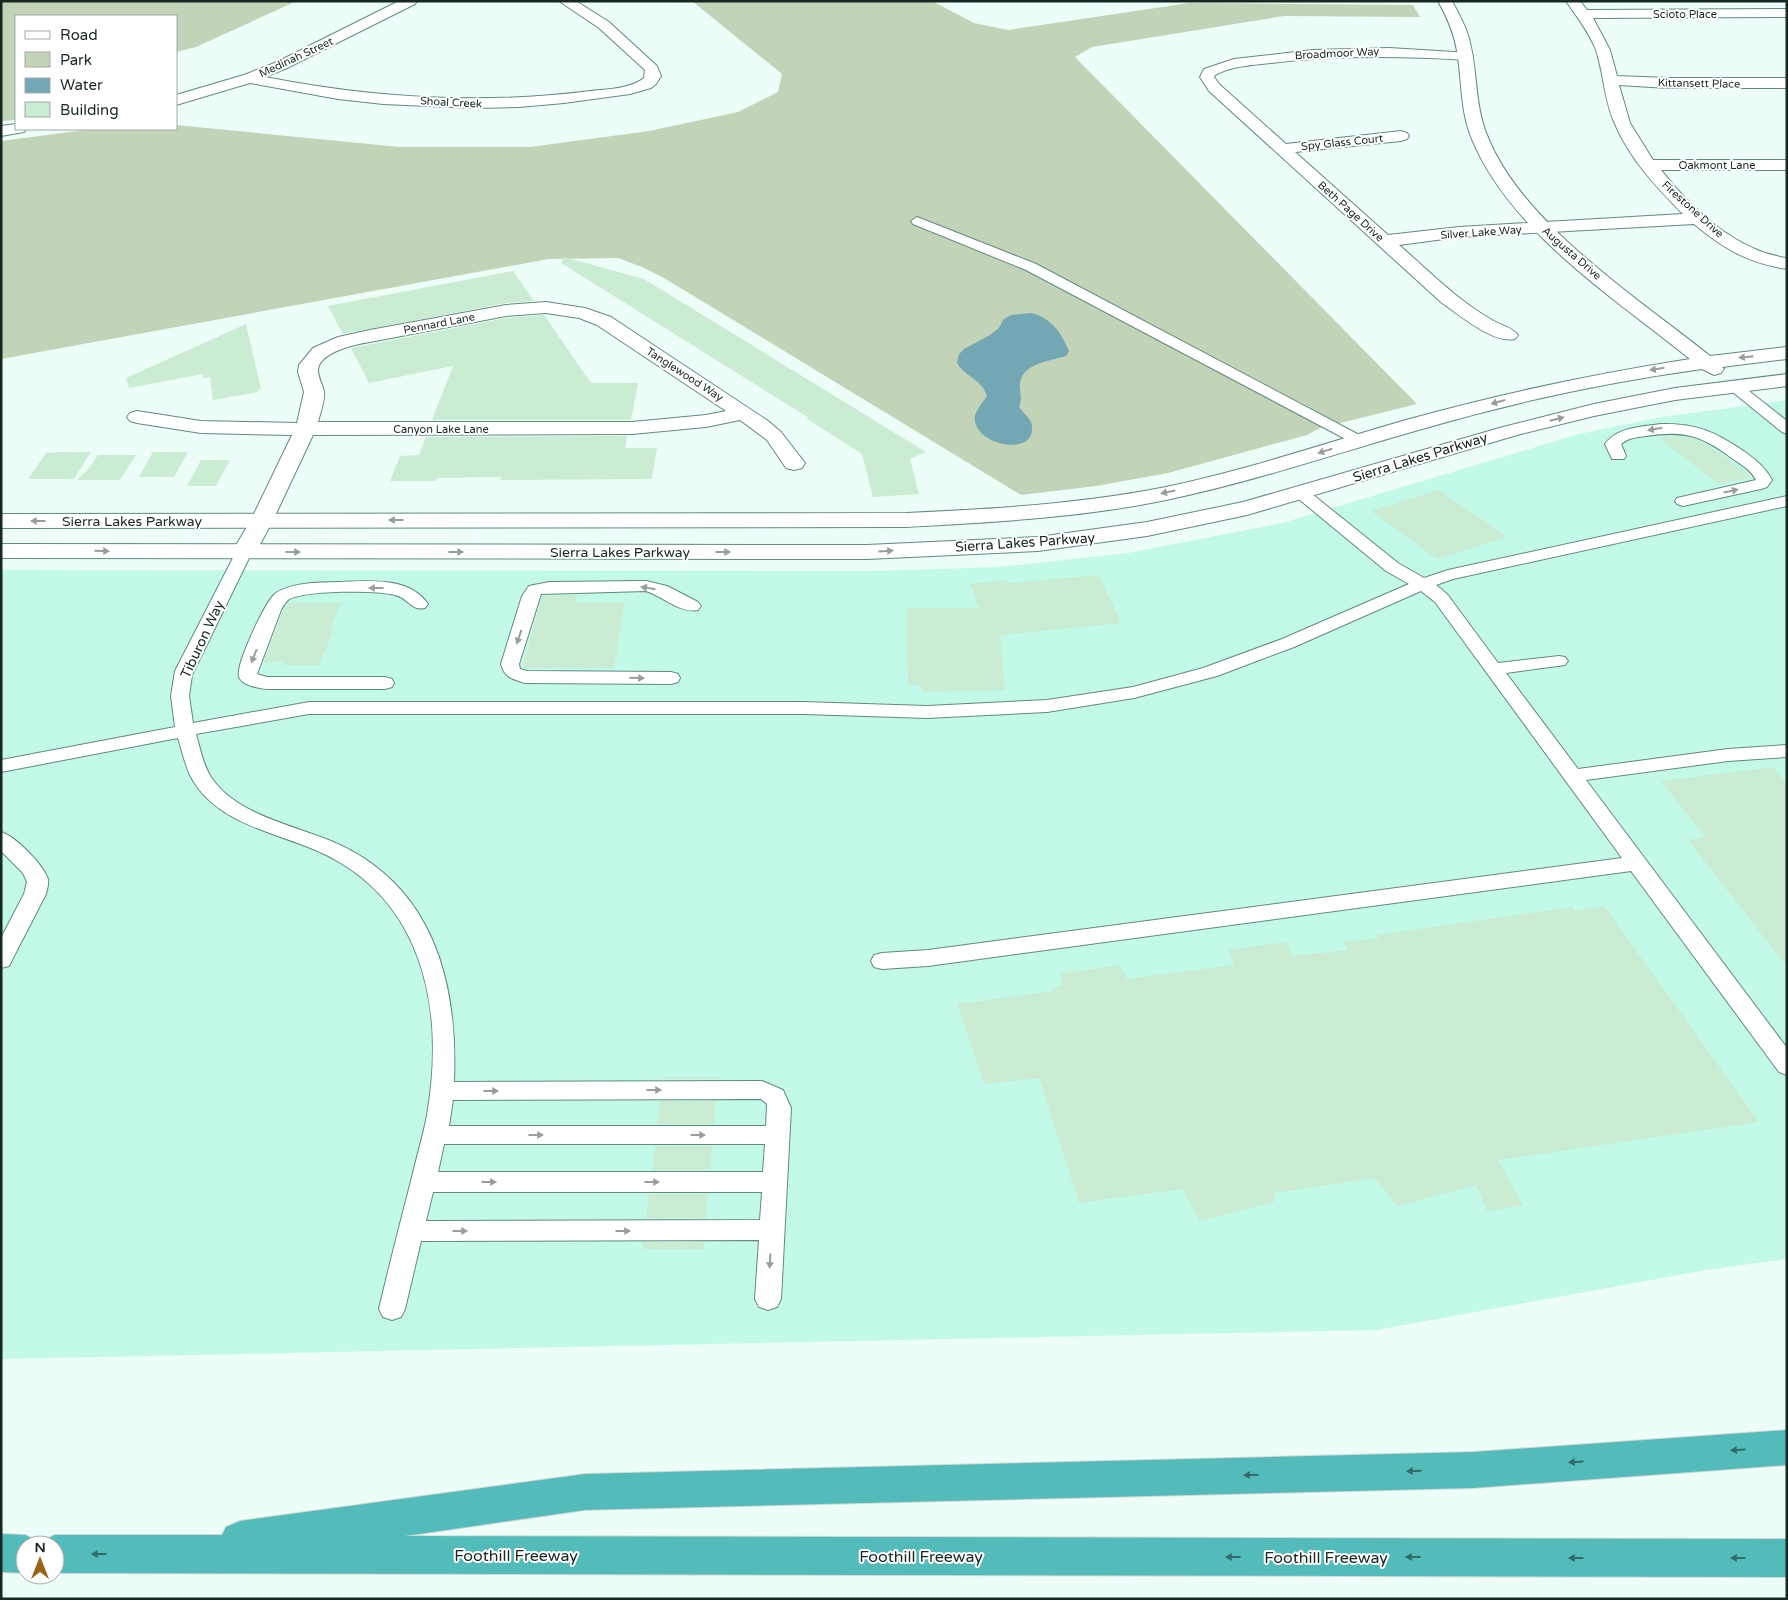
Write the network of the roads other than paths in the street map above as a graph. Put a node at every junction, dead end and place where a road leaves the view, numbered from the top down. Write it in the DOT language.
graph roads {
  1 [pos="410,1"];
  2 [pos="566,1"];
  3 [pos="1445,1"];
  4 [pos="1573,1"];
  5 [pos="1787,13"];
  6 [pos="1583,14"];
  7 [pos="1466,56"];
  8 [pos="1209,72"];
  9 [pos="249,78"];
  10 [pos="1611,80"];
  11 [pos="1787,83"];
  12 [pos="178,99"];
  13 [pos="15,129"];
  14 [pos="1,131"];
  15 [pos="1401,136"];
  16 [pos="1282,149"];
  17 [pos="1648,165"];
  18 [pos="1787,165"];
  19 [pos="1699,218"];
  20 [pos="917,222"];
  21 [pos="1542,228"];
  22 [pos="1384,241"];
  23 [pos="1779,263"];
  24 [pos="561,308"];
  25 [pos="1508,335"];
  26 [pos="1787,353"];
  27 [pos="1705,362"];
  28 [pos="1787,380"];
  29 [pos="1734,386"];
  30 [pos="745,413"];
  31 [pos="137,417"];
  32 [pos="1787,429"];
  33 [pos="304,430"];
  34 [pos="1360,441"];
  35 [pos="1618,456"];
  36 [pos="794,463"];
  37 [pos="1301,493"];
  38 [pos="1787,500"];
  39 [pos="1683,501"];
  40 [pos="262,520"];
  41 [pos="1,521"];
  42 [pos="1,550"];
  43 [pos="244,552"];
  44 [pos="1423,584"];
  45 [pos="419,604"];
  46 [pos="692,606"];
  47 [pos="1559,662"];
  48 [pos="1493,669"];
  49 [pos="671,678"];
  50 [pos="385,683"];
  51 [pos="185,730"];
  52 [pos="1787,751"];
  53 [pos="1,766"];
  54 [pos="1572,776"];
  55 [pos="1,839"];
  56 [pos="1637,863"];
  57 [pos="1,960"];
  58 [pos="882,961"];
  59 [pos="1787,1066"];
  60 [pos="443,1091"];
  61 [pos="434,1135"];
  62 [pos="778,1135"];
  63 [pos="423,1182"];
  64 [pos="775,1182"];
  65 [pos="772,1230"];
  66 [pos="412,1231"];
  67 [pos="768,1299"];
  68 [pos="392,1309"];
  69 [pos="1787,1447"];
  70 [pos="1,1553"];
  71 [pos="15,1554"];
  72 [pos="65,1554"];
  73 [pos="142,1554"];
  74 [pos="1787,1558"];
  1 -- 9 [label="street, Medinah Street"];
  2 -- 9 [label="street, Shoal Creek"];
  3 -- 7 [label="street, Augusta Drive"];
  4 -- 6 [label="street, Firestone Drive"];
  5 -- 6 [label="street, Scioto Place"];
  6 -- 10 [label="street, Firestone Drive"];
  7 -- 8 [label="street, Broadmoor Way"];
  7 -- 21 [label="street, Augusta Drive"];
  8 -- 16 [label="street, Beth Page Drive"];
  9 -- 12 [label="street, Medinah Street"];
  10 -- 11 [label="street, Kittansett Place"];
  10 -- 17 [label="street, Firestone Drive"];
  13 -- 14 [label="street"];
  15 -- 16 [label="street, Spy Glass Court"];
  16 -- 22 [label="street, Beth Page Drive"];
  17 -- 18 [label="street, Oakmont Lane"];
  17 -- 19 [label="street, Firestone Drive"];
  19 -- 21 [label="street, Silver Lake Way"];
  19 -- 23 [label="street, Firestone Drive"];
  20 -- 34 [label="lane"];
  21 -- 22 [label="street, Silver Lake Way"];
  21 -- 27 [label="street, Augusta Drive"];
  22 -- 25 [label="street, Beth Page Drive"];
  24 -- 30 [label="street, Tanglewood Way"];
  24 -- 33 [label="street, Pennard Lane"];
  26 -- 27 [label="street, Sierra Lakes Parkway, one-way"];
  27 -- 29 [label="street, Augusta Drive"];
  27 -- 34 [label="street, Sierra Lakes Parkway, one-way"];
  28 -- 29 [label="street, Sierra Lakes Parkway"];
  29 -- 32 [label="lane"];
  37 -- 29 [label="street, Sierra Lakes Parkway, one-way"];
  30 -- 33 [label="street, Canyon Lake Lane"];
  30 -- 36 [label="street, Tanglewood Way"];
  31 -- 33 [label="street, Canyon Lake Lane"];
  33 -- 40 [label="street"];
  34 -- 40 [label="street, Sierra Lakes Parkway, one-way"];
  39 -- 35 [label="lane, one-way"];
  43 -- 37 [label="street, Sierra Lakes Parkway, one-way"];
  37 -- 44 [label="lane"];
  38 -- 44 [label="lane"];
  40 -- 41 [label="street, Sierra Lakes Parkway, one-way"];
  40 -- 43 [label="street"];
  42 -- 43 [label="street, Sierra Lakes Parkway, one-way"];
  43 -- 51 [label="lane, Tiburon Way"];
  44 -- 48 [label="lane"];
  44 -- 51 [label="lane"];
  45 -- 50 [label="lane, one-way"];
  46 -- 49 [label="lane, one-way"];
  47 -- 48 [label="lane"];
  48 -- 54 [label="lane"];
  51 -- 53 [label="lane"];
  51 -- 60 [label="lane, Tiburon Way"];
  52 -- 54 [label="lane"];
  54 -- 56 [label="lane"];
  55 -- 57 [label="lane"];
  56 -- 58 [label="lane"];
  56 -- 59 [label="lane"];
  60 -- 61 [label="lane, Tiburon Way"];
  60 -- 62 [label="lane, one-way"];
  61 -- 62 [label="lane, one-way"];
  61 -- 63 [label="lane, Tiburon Way"];
  62 -- 64 [label="lane"];
  63 -- 64 [label="lane, one-way"];
  63 -- 66 [label="lane, Tiburon Way"];
  64 -- 65 [label="lane"];
  66 -- 65 [label="lane, one-way"];
  65 -- 67 [label="lane, one-way"];
  66 -- 68 [label="lane, Tiburon Way"];
  69 -- 73 [label="highway, one-way"];
  70 -- 71 [label="highway"];
  73 -- 72 [label="highway, Foothill Freeway, one-way"];
  74 -- 73 [label="highway, Foothill Freeway, one-way"];
}
